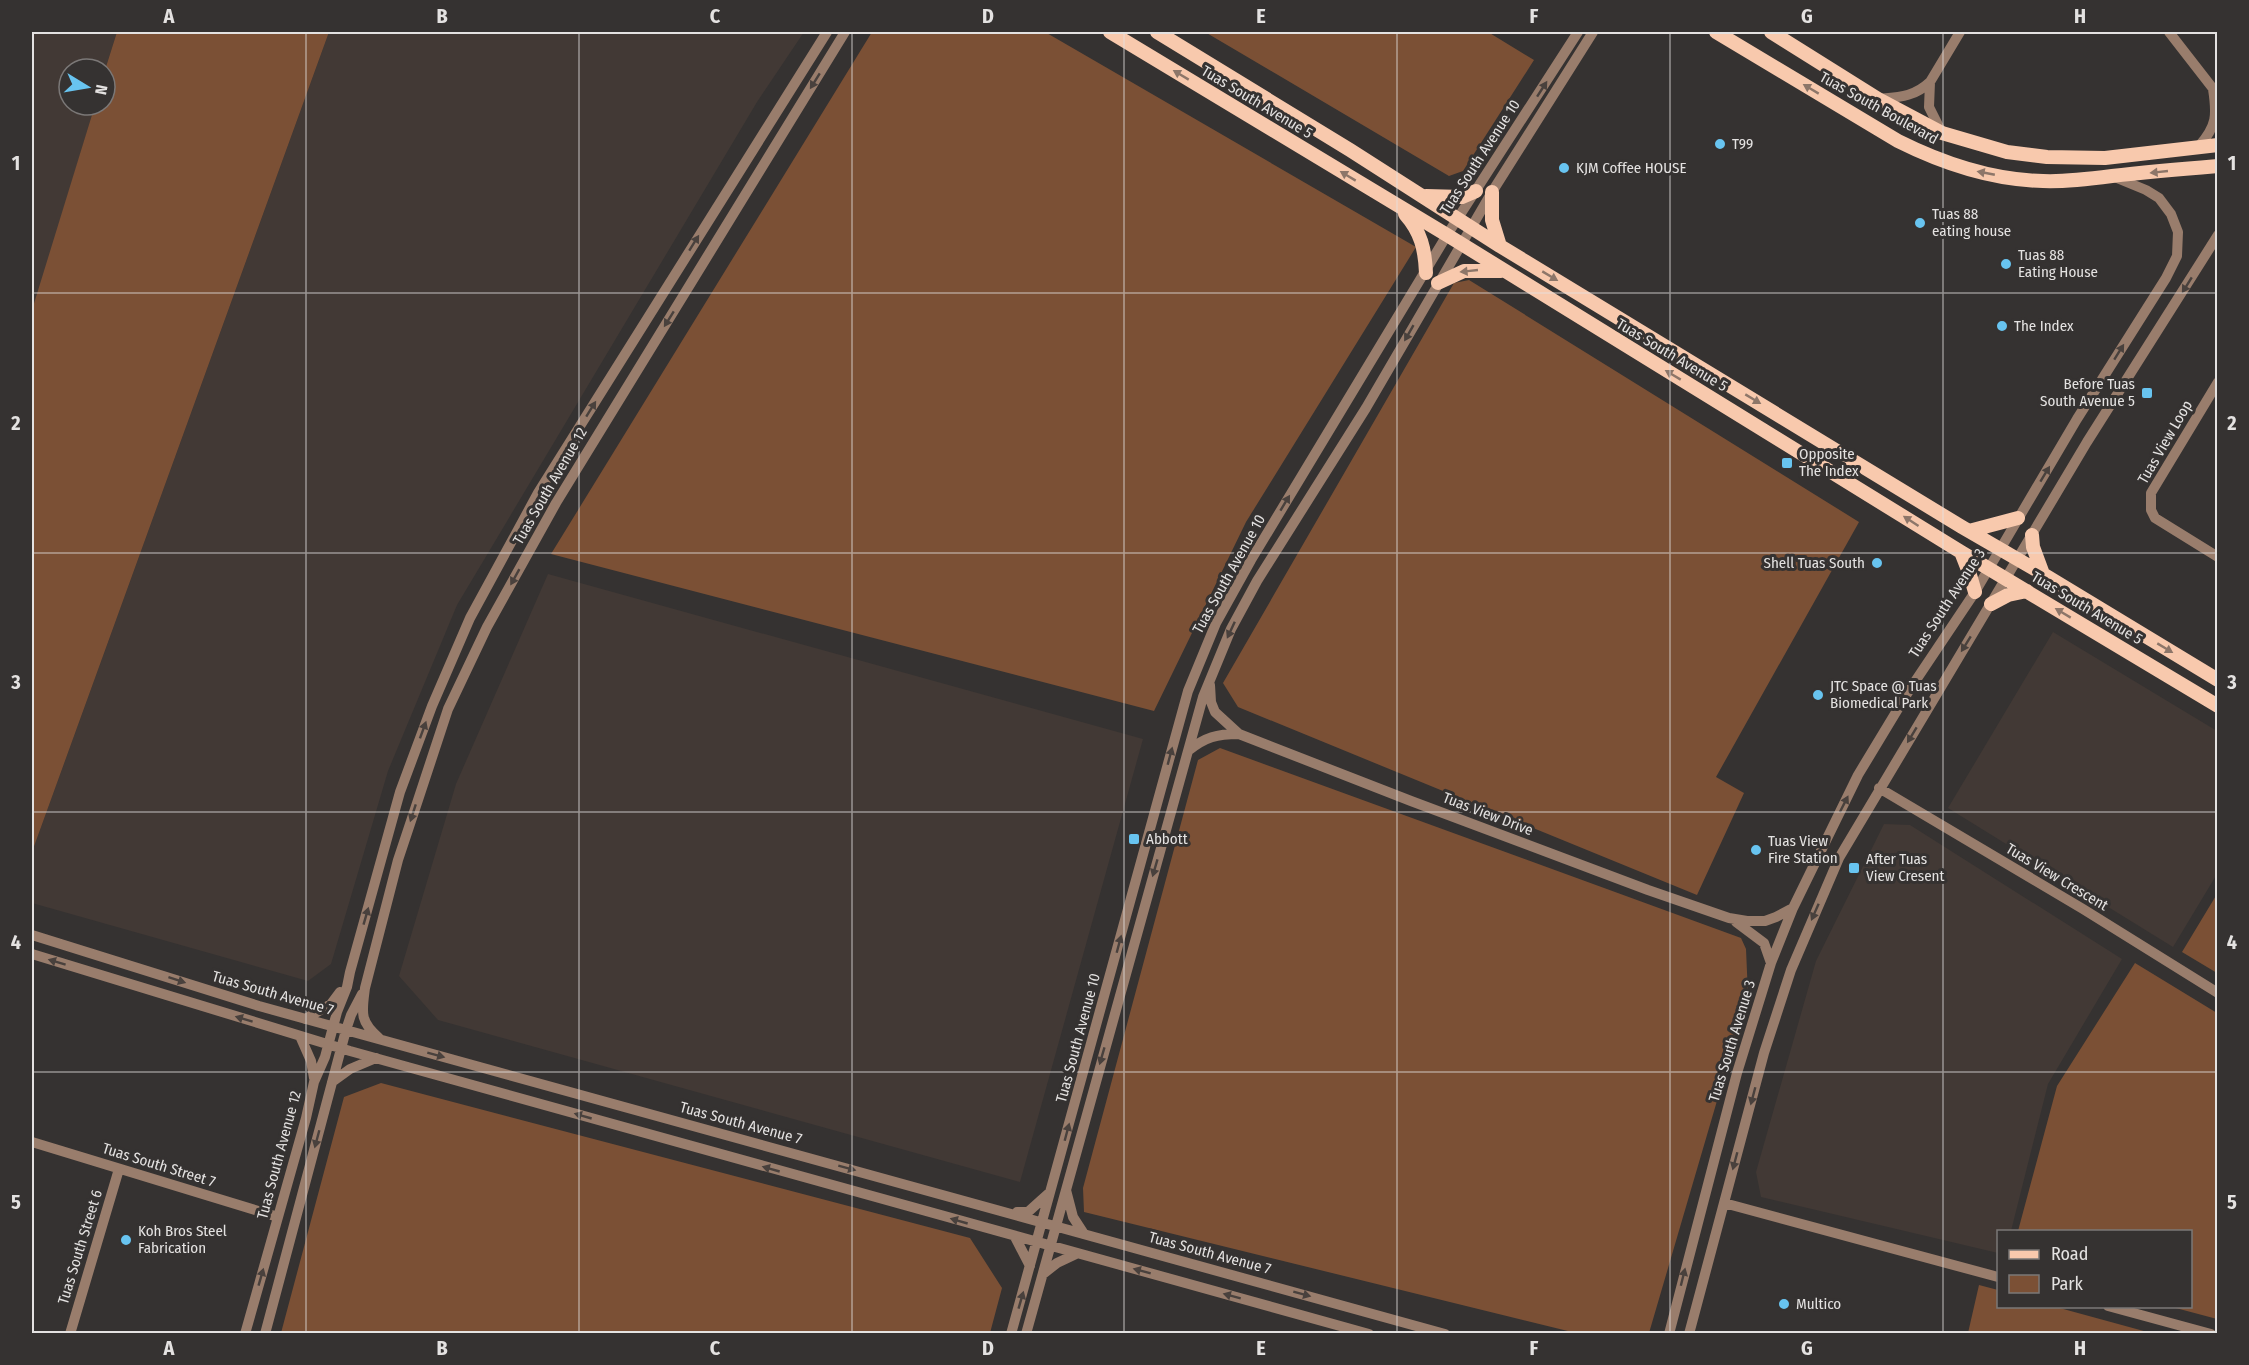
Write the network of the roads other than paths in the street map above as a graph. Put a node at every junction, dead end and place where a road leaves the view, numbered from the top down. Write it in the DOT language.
graph roads {
  1 [pos="827,32"];
  2 [pos="845,32"];
  3 [pos="1110,32"];
  4 [pos="1157,32"];
  5 [pos="1578,32"];
  6 [pos="1593,32"];
  7 [pos="1716,32"];
  8 [pos="1770,32"];
  9 [pos="1960,32"];
  10 [pos="2169,32"];
  11 [pos="1930,81"];
  12 [pos="2215,91"];
  13 [pos="1878,99"];
  14 [pos="1942,133"];
  15 [pos="2217,145"];
  16 [pos="2199,146"];
  17 [pos="2217,166"];
  18 [pos="2112,176"];
  19 [pos="1476,191"];
  20 [pos="1491,192"];
  21 [pos="1424,196"];
  22 [pos="1398,206"];
  23 [pos="1459,218"];
  24 [pos="1471,227"];
  25 [pos="1447,235"];
  26 [pos="2217,235"];
  27 [pos="1461,244"];
  28 [pos="1500,246"];
  29 [pos="1503,271"];
  30 [pos="1426,273"];
  31 [pos="1438,283"];
  32 [pos="2217,382"];
  33 [pos="2018,518"];
  34 [pos="1969,531"];
  35 [pos="2032,535"];
  36 [pos="2000,549"];
  37 [pos="1960,552"];
  38 [pos="2217,557"];
  39 [pos="2018,559"];
  40 [pos="1988,568"];
  41 [pos="2043,574"];
  42 [pos="2006,579"];
  43 [pos="2027,591"];
  44 [pos="1975,592"];
  45 [pos="1991,604"];
  46 [pos="2217,680"];
  47 [pos="1209,681"];
  48 [pos="2217,706"];
  49 [pos="1239,734"];
  50 [pos="1188,752"];
  51 [pos="1879,788"];
  52 [pos="1818,856"];
  53 [pos="1839,858"];
  54 [pos="1793,908"];
  55 [pos="1729,918"];
  56 [pos="32,935"];
  57 [pos="32,954"];
  58 [pos="1771,963"];
  59 [pos="350,972"];
  60 [pos="347,987"];
  61 [pos="364,990"];
  62 [pos="2217,993"];
  63 [pos="305,1019"];
  64 [pos="333,1027"];
  65 [pos="346,1030"];
  66 [pos="300,1036"];
  67 [pos="380,1040"];
  68 [pos="328,1044"];
  69 [pos="341,1049"];
  70 [pos="376,1058"];
  71 [pos="314,1082"];
  72 [pos="332,1082"];
  73 [pos="32,1142"];
  74 [pos="119,1168"];
  75 [pos="1052,1188"];
  76 [pos="1066,1190"];
  77 [pos="1724,1203"];
  78 [pos="1005,1212"];
  79 [pos="278,1217"];
  80 [pos="1043,1222"];
  81 [pos="1056,1226"];
  82 [pos="1084,1234"];
  83 [pos="1015,1237"];
  84 [pos="1037,1243"];
  85 [pos="1050,1246"];
  86 [pos="1076,1254"];
  87 [pos="1030,1266"];
  88 [pos="1042,1274"];
  89 [pos="1997,1277"];
  90 [pos="2115,1308"];
  91 [pos="70,1334"];
  92 [pos="245,1334"];
  93 [pos="265,1334"];
  94 [pos="1011,1334"];
  95 [pos="1026,1334"];
  96 [pos="1369,1334"];
  97 [pos="1445,1334"];
  98 [pos="1669,1334"];
  99 [pos="1689,1334"];
  100 [pos="2211,1334"];
  59 -- 1 [label="street, Tuas South Avenue 12, one-way"];
  2 -- 61 [label="street, Tuas South Avenue 12, one-way"];
  22 -- 3 [label="main road, Tuas South Avenue 5, one-way"];
  4 -- 21 [label="main road, Tuas South Avenue 5"];
  19 -- 5 [label="street, Tuas South Avenue 10, one-way"];
  6 -- 20 [label="street, Tuas South Avenue 10"];
  18 -- 7 [label="main road, Tuas South Boulevard, one-way"];
  8 -- 13 [label="main road, Tuas South Boulevard"];
  9 -- 11 [label="street"];
  10 -- 12 [label="street"];
  11 -- 13 [label="street"];
  11 -- 14 [label="street"];
  12 -- 16 [label="street"];
  13 -- 14 [label="main road, Tuas South Boulevard"];
  14 -- 16 [label="main road, Tuas South Boulevard"];
  15 -- 16 [label="main road, Tuas South Boulevard"];
  17 -- 18 [label="main road, Tuas South Boulevard, one-way"];
  33 -- 18 [label="street, Tuas South Avenue 3, one-way"];
  19 -- 21 [label="main road"];
  19 -- 23 [label="street, Tuas South Avenue 10"];
  20 -- 24 [label="street, Tuas South Avenue 10"];
  20 -- 28 [label="main road"];
  21 -- 23 [label="main road, Tuas South Avenue 5"];
  22 -- 25 [label="main road, Tuas South Avenue 5"];
  22 -- 30 [label="main road"];
  23 -- 24 [label="main road, Tuas South Avenue 5"];
  23 -- 25 [label="street, Tuas South Avenue 10"];
  24 -- 27 [label="street, Tuas South Avenue 10"];
  24 -- 28 [label="main road, Tuas South Avenue 5"];
  25 -- 27 [label="main road, Tuas South Avenue 5"];
  25 -- 30 [label="street, Tuas South Avenue 10"];
  26 -- 35 [label="street, one-way"];
  27 -- 29 [label="main road, Tuas South Avenue 5"];
  27 -- 31 [label="street, Tuas South Avenue 10"];
  28 -- 34 [label="main road, Tuas South Avenue 5, one-way"];
  29 -- 31 [label="main road, one-way"];
  37 -- 29 [label="main road, Tuas South Avenue 5, one-way"];
  75 -- 30 [label="street, Tuas South Avenue 10, one-way"];
  31 -- 47 [label="street, Tuas South Avenue 10, one-way"];
  32 -- 38 [label="street, Tuas View Loop"];
  33 -- 34 [label="main road"];
  33 -- 36 [label="street, Tuas South Avenue 3"];
  34 -- 36 [label="main road, Tuas South Avenue 5"];
  35 -- 39 [label="street"];
  35 -- 41 [label="main road"];
  36 -- 39 [label="main road, Tuas South Avenue 5"];
  36 -- 40 [label="street, Tuas South Avenue 3"];
  37 -- 40 [label="main road, Tuas South Avenue 5"];
  37 -- 44 [label="main road"];
  39 -- 41 [label="main road, Tuas South Avenue 5"];
  39 -- 42 [label="street"];
  40 -- 42 [label="main road, Tuas South Avenue 5"];
  40 -- 44 [label="street, Tuas South Avenue 3"];
  41 -- 46 [label="main road, Tuas South Avenue 5, one-way"];
  42 -- 43 [label="main road, Tuas South Avenue 5"];
  42 -- 45 [label="street"];
  43 -- 45 [label="main road"];
  48 -- 43 [label="main road, Tuas South Avenue 5, one-way"];
  52 -- 44 [label="street, Tuas South Avenue 3, one-way"];
  45 -- 51 [label="street, one-way"];
  47 -- 49 [label="street, Tuas View Drive"];
  47 -- 50 [label="street, Tuas South Avenue 10"];
  49 -- 50 [label="street, Tuas View Drive"];
  49 -- 55 [label="street, Tuas View Drive"];
  50 -- 76 [label="street, Tuas South Avenue 10, one-way"];
  51 -- 53 [label="street"];
  51 -- 62 [label="street, Tuas View Crescent"];
  52 -- 53 [label="street"];
  52 -- 54 [label="street, Tuas South Avenue 3"];
  53 -- 77 [label="street, one-way"];
  54 -- 55 [label="street, Tuas View Drive"];
  54 -- 58 [label="street, Tuas South Avenue 3"];
  55 -- 58 [label="street, Tuas View Drive"];
  56 -- 63 [label="street, Tuas South Avenue 7, one-way"];
  66 -- 57 [label="street, one-way"];
  98 -- 58 [label="street, Tuas South Avenue 3, one-way"];
  59 -- 60 [label="street, Tuas South Avenue 12"];
  59 -- 63 [label="street"];
  60 -- 61 [label="street"];
  60 -- 64 [label="street, Tuas South Avenue 12"];
  61 -- 65 [label="street, Tuas South Avenue 12"];
  61 -- 67 [label="street"];
  63 -- 64 [label="street, Tuas South Avenue 7"];
  64 -- 65 [label="street, Tuas South Avenue 7"];
  64 -- 68 [label="street, Tuas South Avenue 12"];
  65 -- 67 [label="street, Tuas South Avenue 7"];
  65 -- 69 [label="street, Tuas South Avenue 12"];
  66 -- 68 [label="street"];
  66 -- 71 [label="street"];
  67 -- 78 [label="street, Tuas South Avenue 7, one-way"];
  68 -- 69 [label="street"];
  68 -- 71 [label="street, Tuas South Avenue 12"];
  69 -- 70 [label="street"];
  69 -- 72 [label="street, Tuas South Avenue 12"];
  70 -- 72 [label="street"];
  83 -- 70 [label="street, one-way"];
  71 -- 79 [label="street, Tuas South Avenue 12"];
  72 -- 93 [label="street, Tuas South Avenue 12, one-way"];
  73 -- 74 [label="street, Tuas South Street 7"];
  74 -- 79 [label="street, Tuas South Street 7"];
  74 -- 91 [label="street, Tuas South Street 6"];
  75 -- 78 [label="street"];
  75 -- 80 [label="street, Tuas South Avenue 10"];
  76 -- 81 [label="street, Tuas South Avenue 10"];
  76 -- 82 [label="street"];
  77 -- 89 [label="street"];
  77 -- 99 [label="street"];
  78 -- 80 [label="street, Tuas South Avenue 7"];
  92 -- 79 [label="street, Tuas South Avenue 12, one-way"];
  80 -- 81 [label="street, Tuas South Avenue 7"];
  80 -- 84 [label="street, Tuas South Avenue 10"];
  81 -- 82 [label="street, Tuas South Avenue 7"];
  81 -- 85 [label="street, Tuas South Avenue 10"];
  82 -- 97 [label="street, Tuas South Avenue 7, one-way"];
  83 -- 84 [label="street"];
  83 -- 87 [label="street"];
  84 -- 85 [label="street"];
  84 -- 87 [label="street, Tuas South Avenue 10"];
  85 -- 86 [label="street"];
  85 -- 88 [label="street, Tuas South Avenue 10"];
  86 -- 88 [label="street"];
  96 -- 86 [label="street, one-way"];
  94 -- 87 [label="street, Tuas South Avenue 10, one-way"];
  88 -- 95 [label="street, Tuas South Avenue 10"];
  90 -- 100 [label="street"];
}
